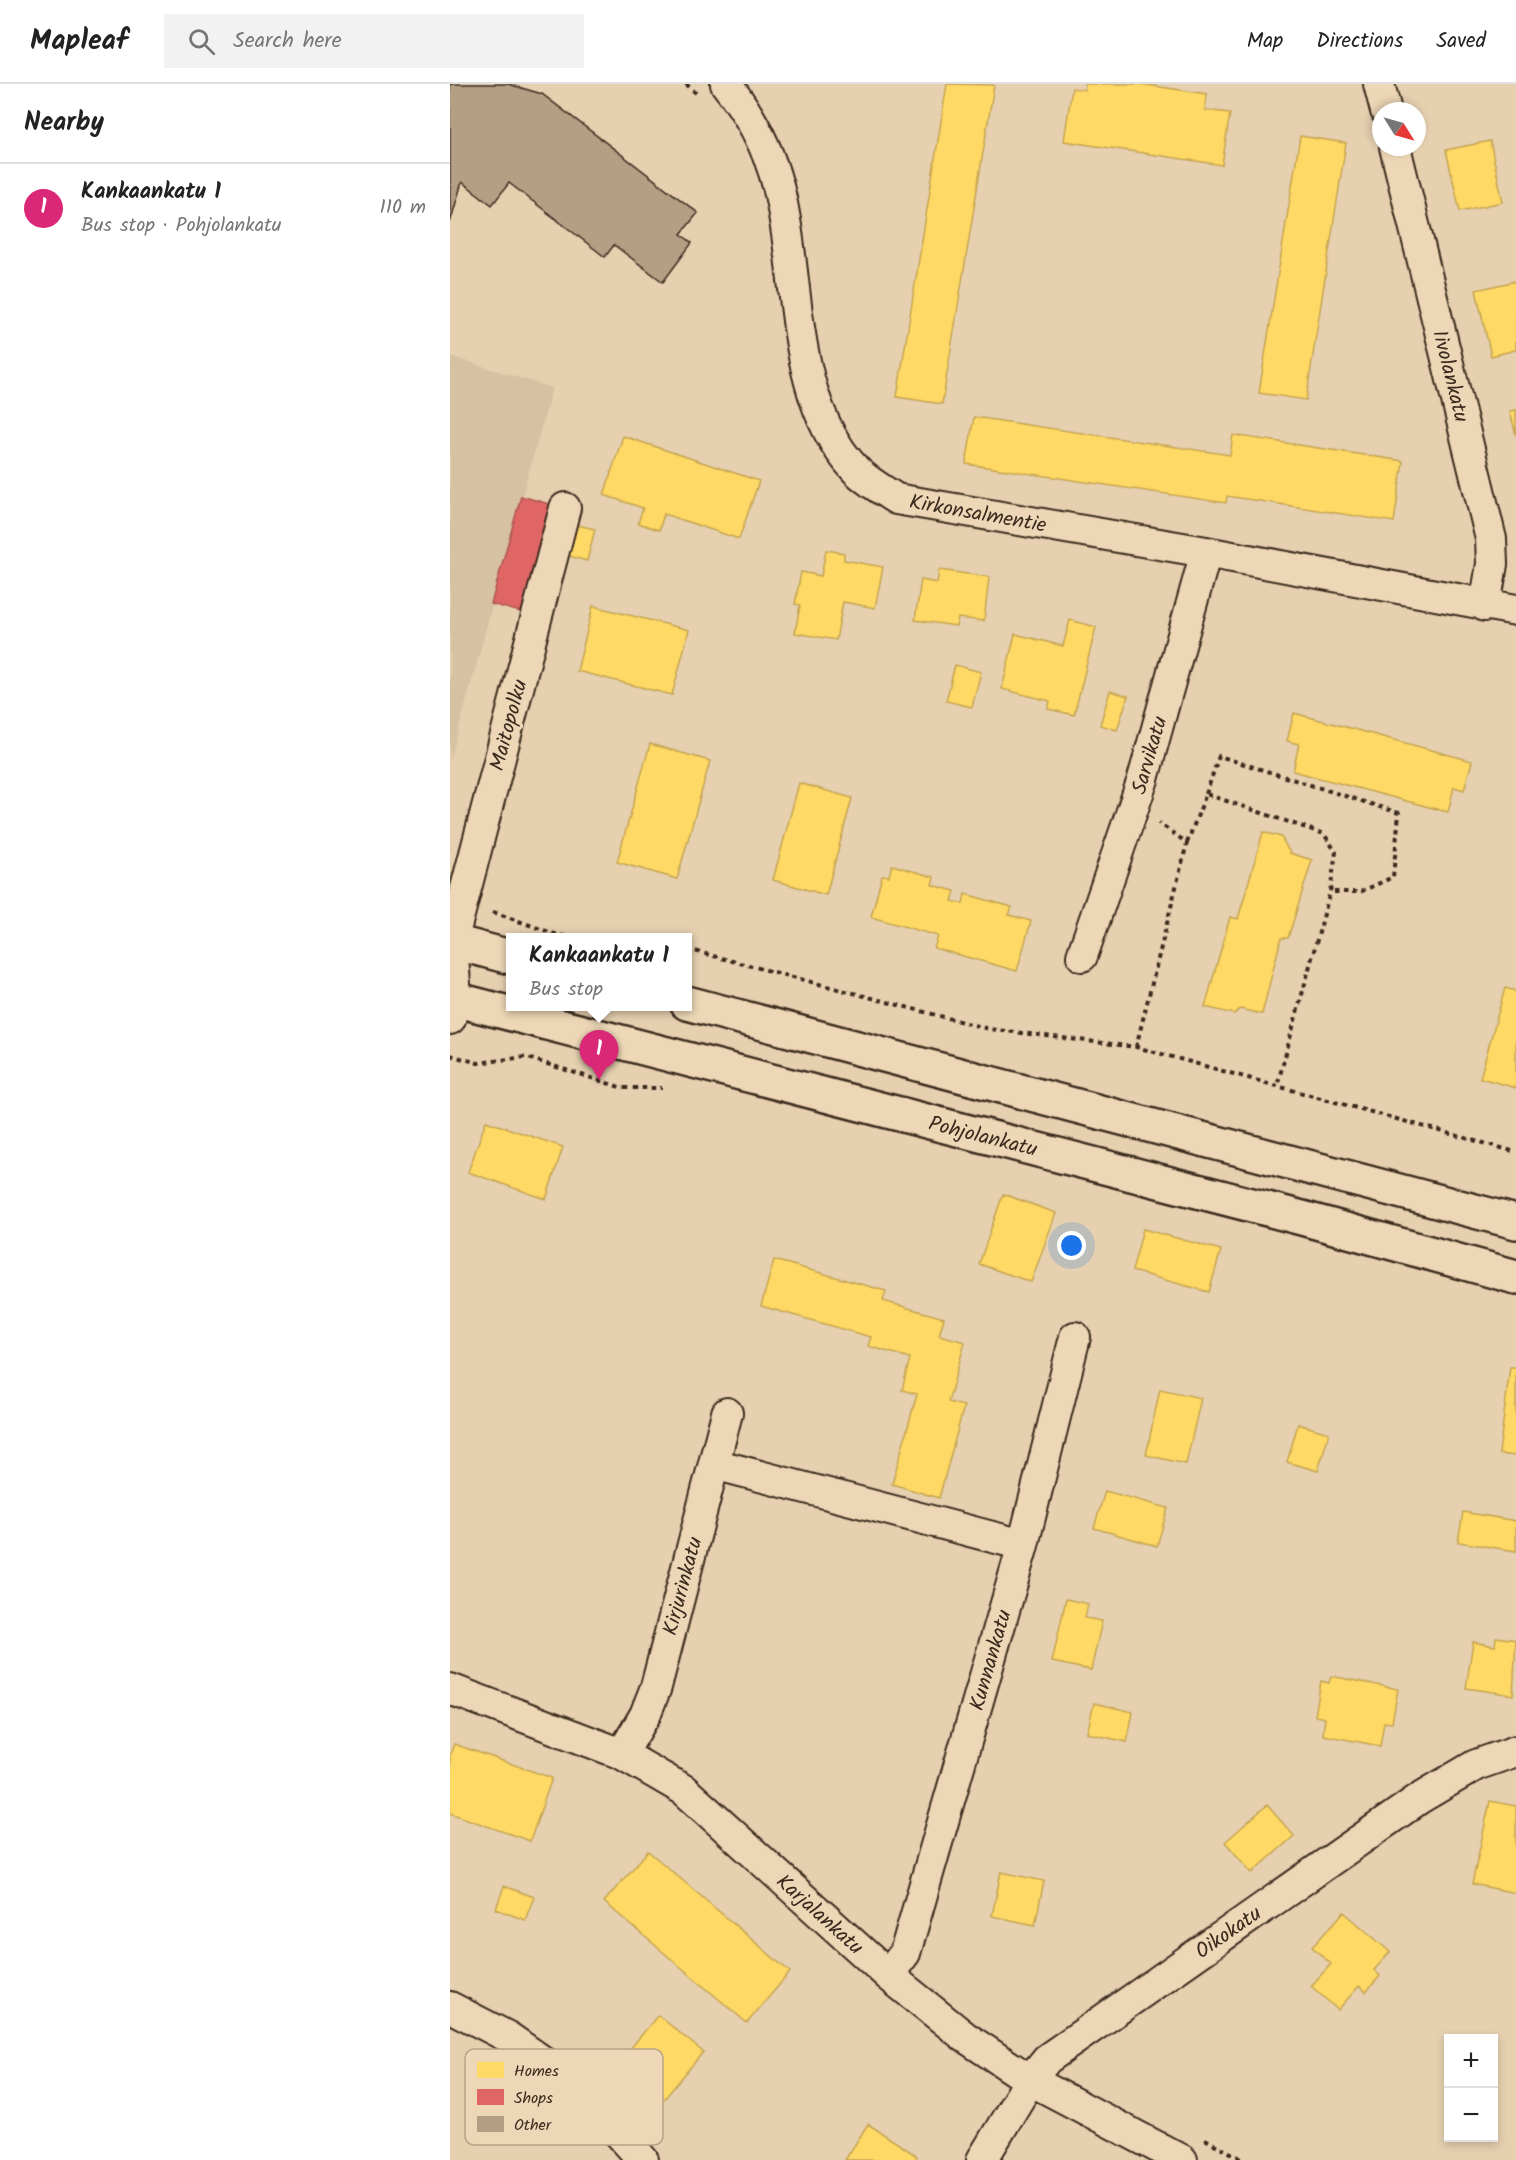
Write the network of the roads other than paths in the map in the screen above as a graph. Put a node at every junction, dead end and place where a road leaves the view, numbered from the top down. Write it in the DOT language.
graph roads {
  1 [pos="726,84"];
  2 [pos="1379,84"];
  3 [pos="1384,102"];
  4 [pos="1397,156"];
  5 [pos="566,508"];
  6 [pos="1206,552"];
  7 [pos="1485,606"];
  8 [pos="1516,610"];
  9 [pos="451,942"];
  10 [pos="506,956"];
  11 [pos="1082,956"];
  12 [pos="692,1004"];
  13 [pos="452,1005"];
  14 [pos="1516,1222"];
  15 [pos="1516,1277"];
  16 [pos="1075,1337"];
  17 [pos="727,1413"];
  18 [pos="714,1464"];
  19 [pos="1023,1545"];
  20 [pos="450,1689"];
  21 [pos="1516,1751"];
  22 [pos="622,1754"];
  23 [pos="888,1975"];
  24 [pos="450,2007"];
  25 [pos="525,2049"];
  26 [pos="1030,2080"];
  27 [pos="629,2145"];
  28 [pos="642,2160"];
  29 [pos="982,2160"];
  30 [pos="1182,2160"];
  1 -- 6 [label="street, Kirkonsalmentie"];
  2 -- 3 [label="street"];
  4 -- 7 [label="street, Iivolankatu"];
  5 -- 9 [label="street, Maitopolku"];
  6 -- 7 [label="street, Kirkonsalmentie"];
  6 -- 11 [label="street, Sarvikatu"];
  7 -- 8 [label="street, Kirkonsalmentie"];
  9 -- 10 [label="main road"];
  9 -- 13 [label="street"];
  12 -- 14 [label="main road"];
  13 -- 15 [label="main road, Pohjolankatu"];
  16 -- 19 [label="street, Kunnankatu"];
  17 -- 18 [label="street, Kirjurinkatu"];
  18 -- 19 [label="street"];
  18 -- 22 [label="street, Kirjurinkatu"];
  19 -- 23 [label="street, Kunnankatu"];
  20 -- 22 [label="street, Karjalankatu"];
  21 -- 26 [label="street, Oikokatu"];
  22 -- 23 [label="street, Karjalankatu"];
  23 -- 26 [label="street, Karjalankatu"];
  24 -- 25 [label="street"];
  26 -- 29 [label="street, Oikokatu"];
  26 -- 30 [label="street, Karjalankatu"];
  27 -- 28 [label="street"];
}
